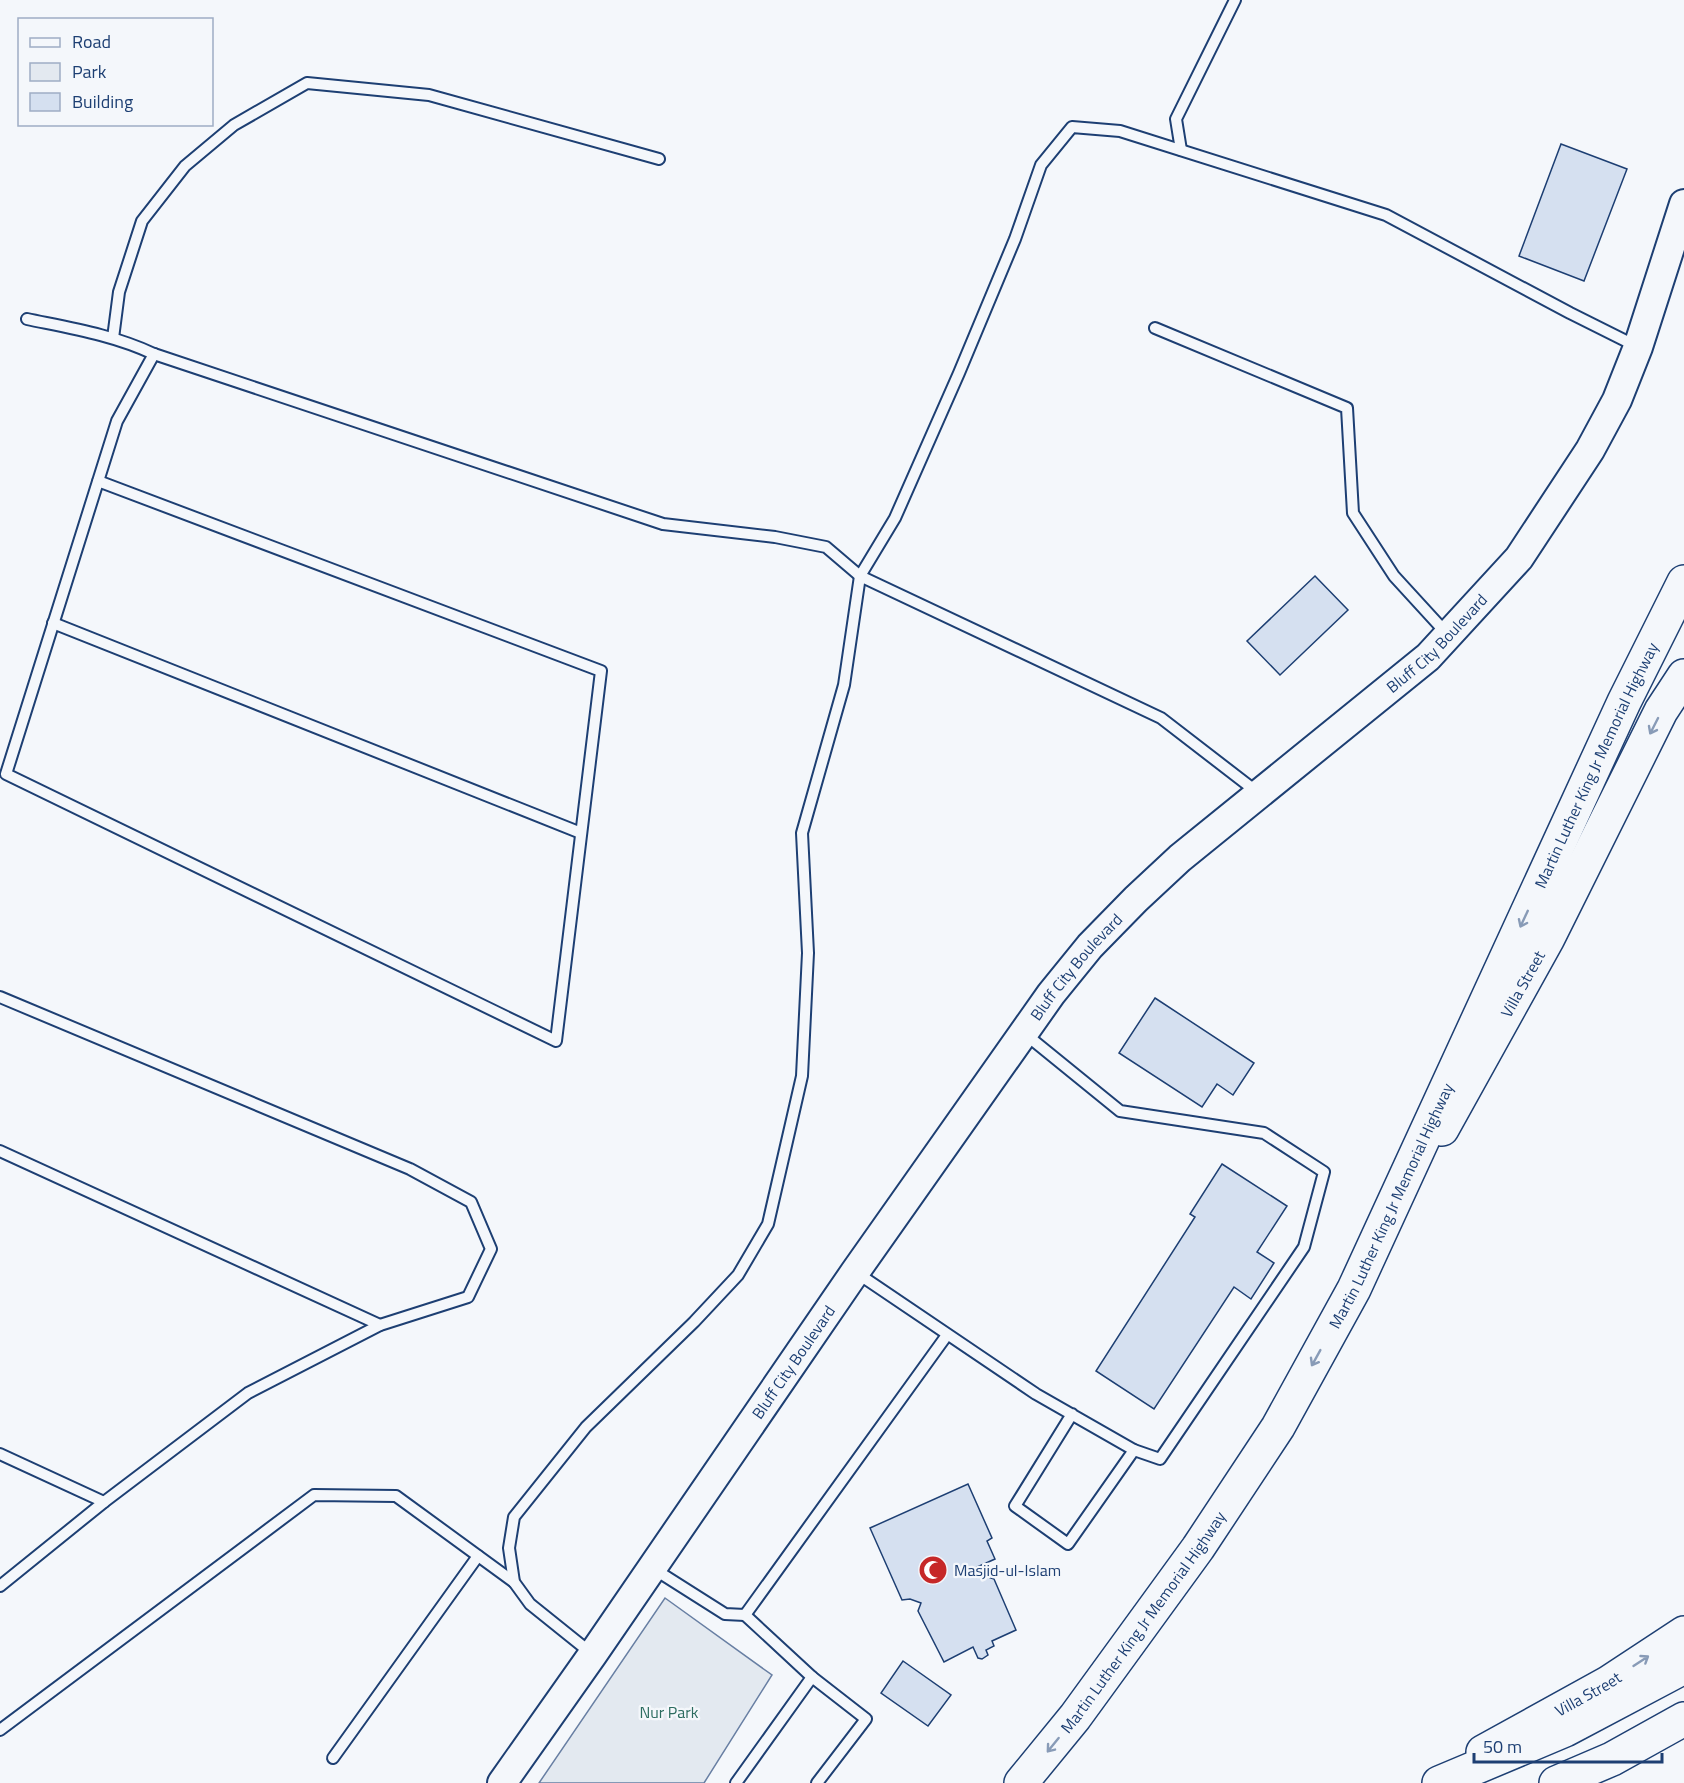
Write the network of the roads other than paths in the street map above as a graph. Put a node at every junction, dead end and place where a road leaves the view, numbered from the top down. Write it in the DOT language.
graph roads {
  1 [pos="1235,0"];
  2 [pos="1181,150"];
  3 [pos="659,159"];
  4 [pos="1684,204"];
  5 [pos="27,319"];
  6 [pos="1155,328"];
  7 [pos="113,338"];
  8 [pos="1638,347"];
  9 [pos="154,354"];
  10 [pos="98,481"];
  11 [pos="860,576"];
  12 [pos="1684,582"];
  13 [pos="53,623"];
  14 [pos="1449,636"];
  15 [pos="1684,676"];
  16 [pos="1259,794"];
  17 [pos="582,833"];
  18 [pos="0,997"];
  19 [pos="1024,1033"];
  20 [pos="0,1151"];
  21 [pos="855,1272"];
  22 [pos="1354,1289"];
  23 [pos="380,1325"];
  24 [pos="947,1335"];
  25 [pos="1072,1414"];
  26 [pos="1134,1450"];
  27 [pos="0,1454"];
  28 [pos="104,1502"];
  29 [pos="478,1556"];
  30 [pos="652,1568"];
  31 [pos="514,1582"];
  32 [pos="0,1586"];
  33 [pos="745,1615"];
  34 [pos="1684,1633"];
  35 [pos="593,1654"];
  36 [pos="1684,1667"];
  37 [pos="812,1677"];
  38 [pos="1684,1719"];
  39 [pos="0,1730"];
  40 [pos="333,1758"];
  41 [pos="502,1783"];
  42 [pos="736,1783"];
  43 [pos="817,1783"];
  44 [pos="1022,1783"];
  45 [pos="1426,1783"];
  46 [pos="1439,1783"];
  47 [pos="1556,1783"];
  1 -- 2 [label="lane"];
  2 -- 8 [label="lane"];
  2 -- 11 [label="lane"];
  3 -- 7 [label="lane"];
  4 -- 8 [label="street, Bluff City Boulevard"];
  5 -- 7 [label="lane"];
  6 -- 14 [label="lane"];
  7 -- 9 [label="lane"];
  8 -- 14 [label="street, Bluff City Boulevard"];
  9 -- 10 [label="lane"];
  9 -- 11 [label="lane"];
  10 -- 13 [label="lane"];
  10 -- 17 [label="lane"];
  11 -- 16 [label="lane"];
  11 -- 31 [label="lane"];
  12 -- 22 [label="main road, Martin Luther King Jr Memorial Highway, one-way"];
  13 -- 17 [label="lane"];
  13 -- 17 [label="lane"];
  14 -- 16 [label="street, Bluff City Boulevard"];
  15 -- 22 [label="main road, Villa Street, one-way"];
  16 -- 19 [label="street, Bluff City Boulevard"];
  18 -- 23 [label="lane"];
  19 -- 21 [label="street, Bluff City Boulevard"];
  19 -- 26 [label="lane"];
  20 -- 23 [label="lane"];
  21 -- 24 [label="lane"];
  21 -- 30 [label="street, Bluff City Boulevard"];
  22 -- 44 [label="main road, Martin Luther King Jr Memorial Highway, one-way"];
  23 -- 28 [label="lane"];
  24 -- 25 [label="lane"];
  24 -- 33 [label="lane"];
  25 -- 26 [label="lane"];
  25 -- 26 [label="lane"];
  27 -- 28 [label="lane"];
  28 -- 32 [label="lane"];
  29 -- 31 [label="lane"];
  29 -- 39 [label="lane"];
  29 -- 40 [label="lane"];
  30 -- 33 [label="lane"];
  30 -- 35 [label="street, Bluff City Boulevard"];
  31 -- 35 [label="lane"];
  33 -- 37 [label="lane"];
  45 -- 34 [label="main road, Villa Street, one-way"];
  35 -- 41 [label="street, Bluff City Boulevard"];
  36 -- 46 [label="main road"];
  37 -- 42 [label="lane"];
  37 -- 43 [label="lane"];
  38 -- 47 [label="main road"];
}
